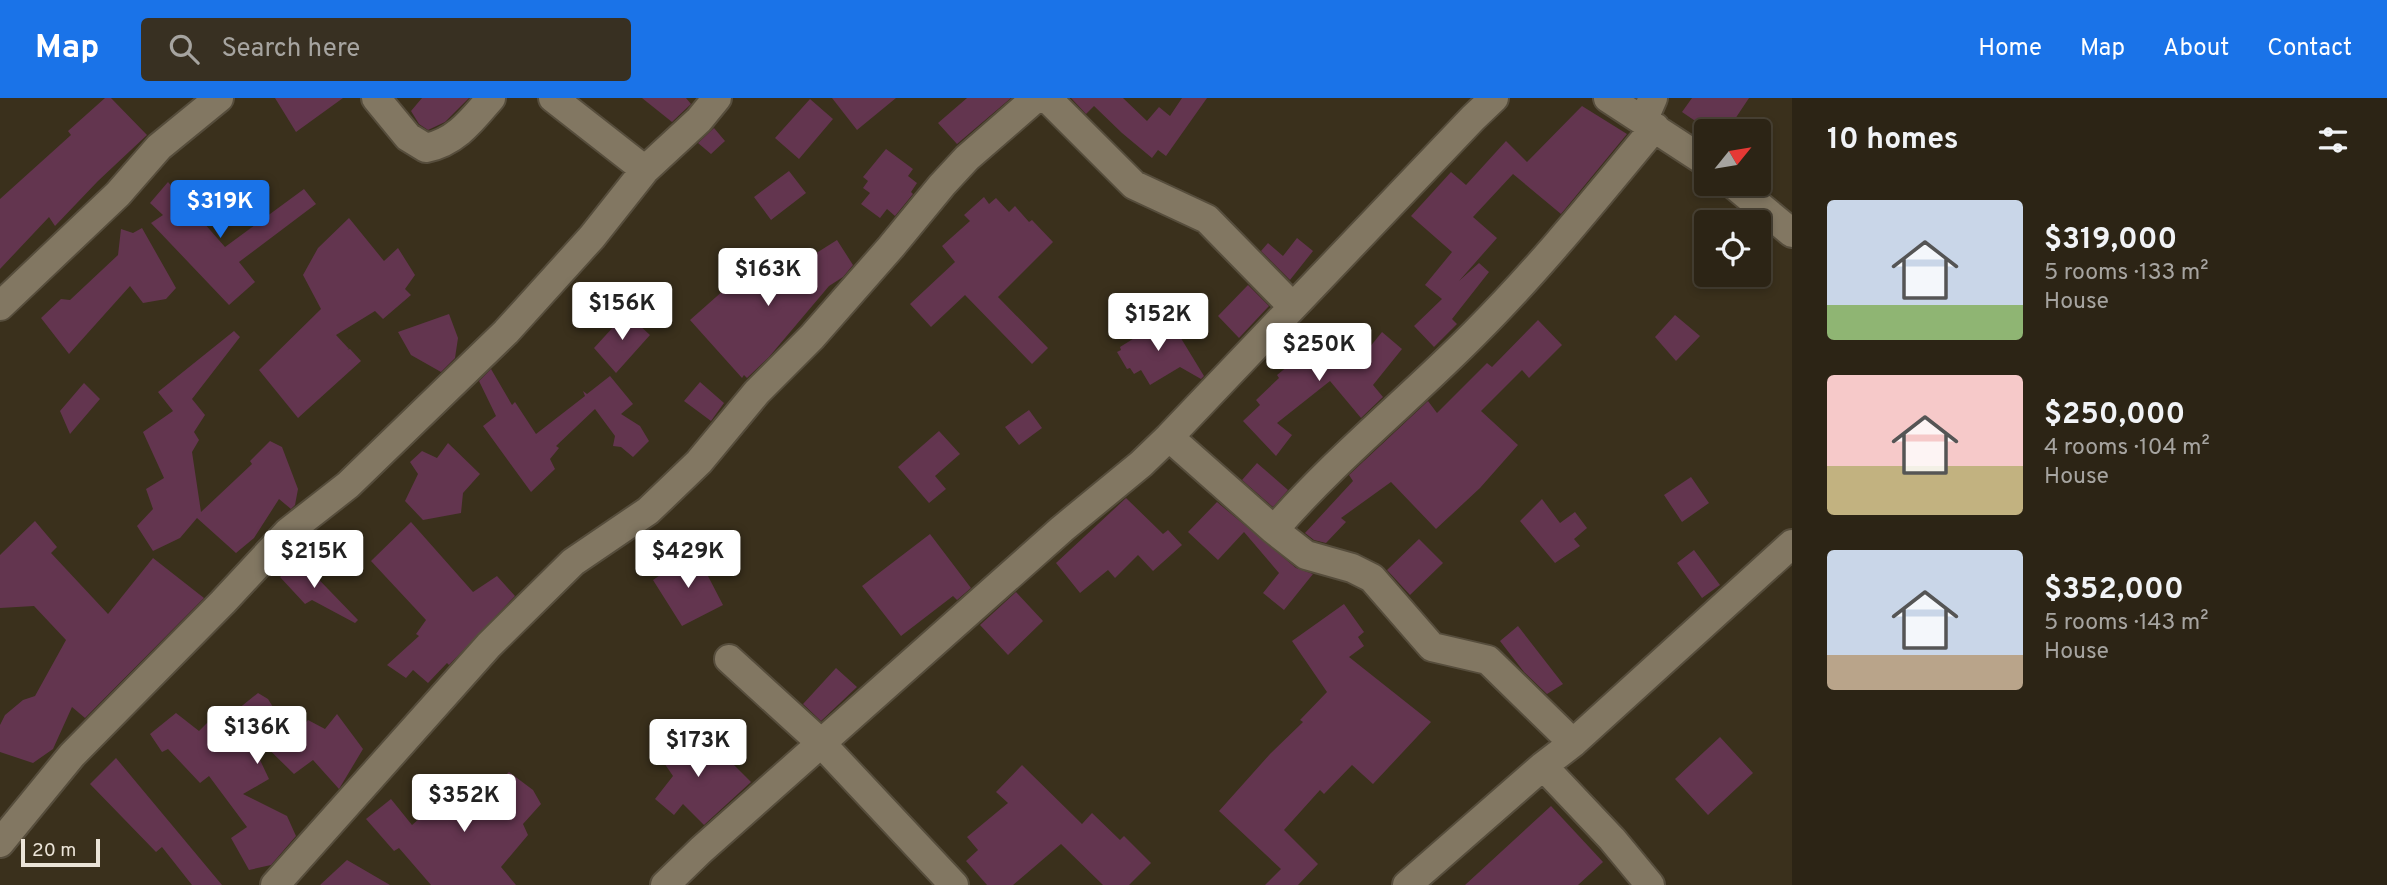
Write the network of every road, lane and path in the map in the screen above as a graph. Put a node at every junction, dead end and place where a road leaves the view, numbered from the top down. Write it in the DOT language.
graph roads {
  1 [pos="219,98"];
  2 [pos="376,98"];
  3 [pos="491,98"];
  4 [pos="553,98"];
  5 [pos="718,98"];
  6 [pos="1036,98"];
  7 [pos="1046,98"];
  8 [pos="1494,98"];
  9 [pos="1608,98"];
  10 [pos="1651,115"];
  11 [pos="1694,152"];
  12 [pos="645,170"];
  13 [pos="1747,196"];
  14 [pos="1792,233"];
  15 [pos="0,306"];
  16 [pos="1292,306"];
  17 [pos="1169,437"];
  18 [pos="1274,530"];
  19 [pos="1792,544"];
  20 [pos="729,659"];
  21 [pos="821,743"];
  22 [pos="1573,743"];
  23 [pos="1543,766"];
  24 [pos="0,843"];
  25 [pos="275,885"];
  26 [pos="665,885"];
  27 [pos="954,885"];
  28 [pos="1407,885"];
  29 [pos="1650,885"];
  1 -- 15 [label="street"];
  2 -- 3 [label="street"];
  4 -- 12 [label="street"];
  5 -- 12 [label="street"];
  6 -- 25 [label="street"];
  7 -- 16 [label="street"];
  8 -- 16 [label="street"];
  9 -- 10 [label="street"];
  10 -- 11 [label="street"];
  10 -- 18 [label="street"];
  12 -- 24 [label="street"];
  13 -- 14 [label="street"];
  16 -- 17 [label="street"];
  17 -- 18 [label="street"];
  17 -- 21 [label="street"];
  18 -- 22 [label="street"];
  19 -- 22 [label="street"];
  20 -- 21 [label="street"];
  21 -- 26 [label="street"];
  21 -- 27 [label="street"];
  22 -- 23 [label="street"];
  23 -- 28 [label="street"];
  23 -- 29 [label="street"];
}
